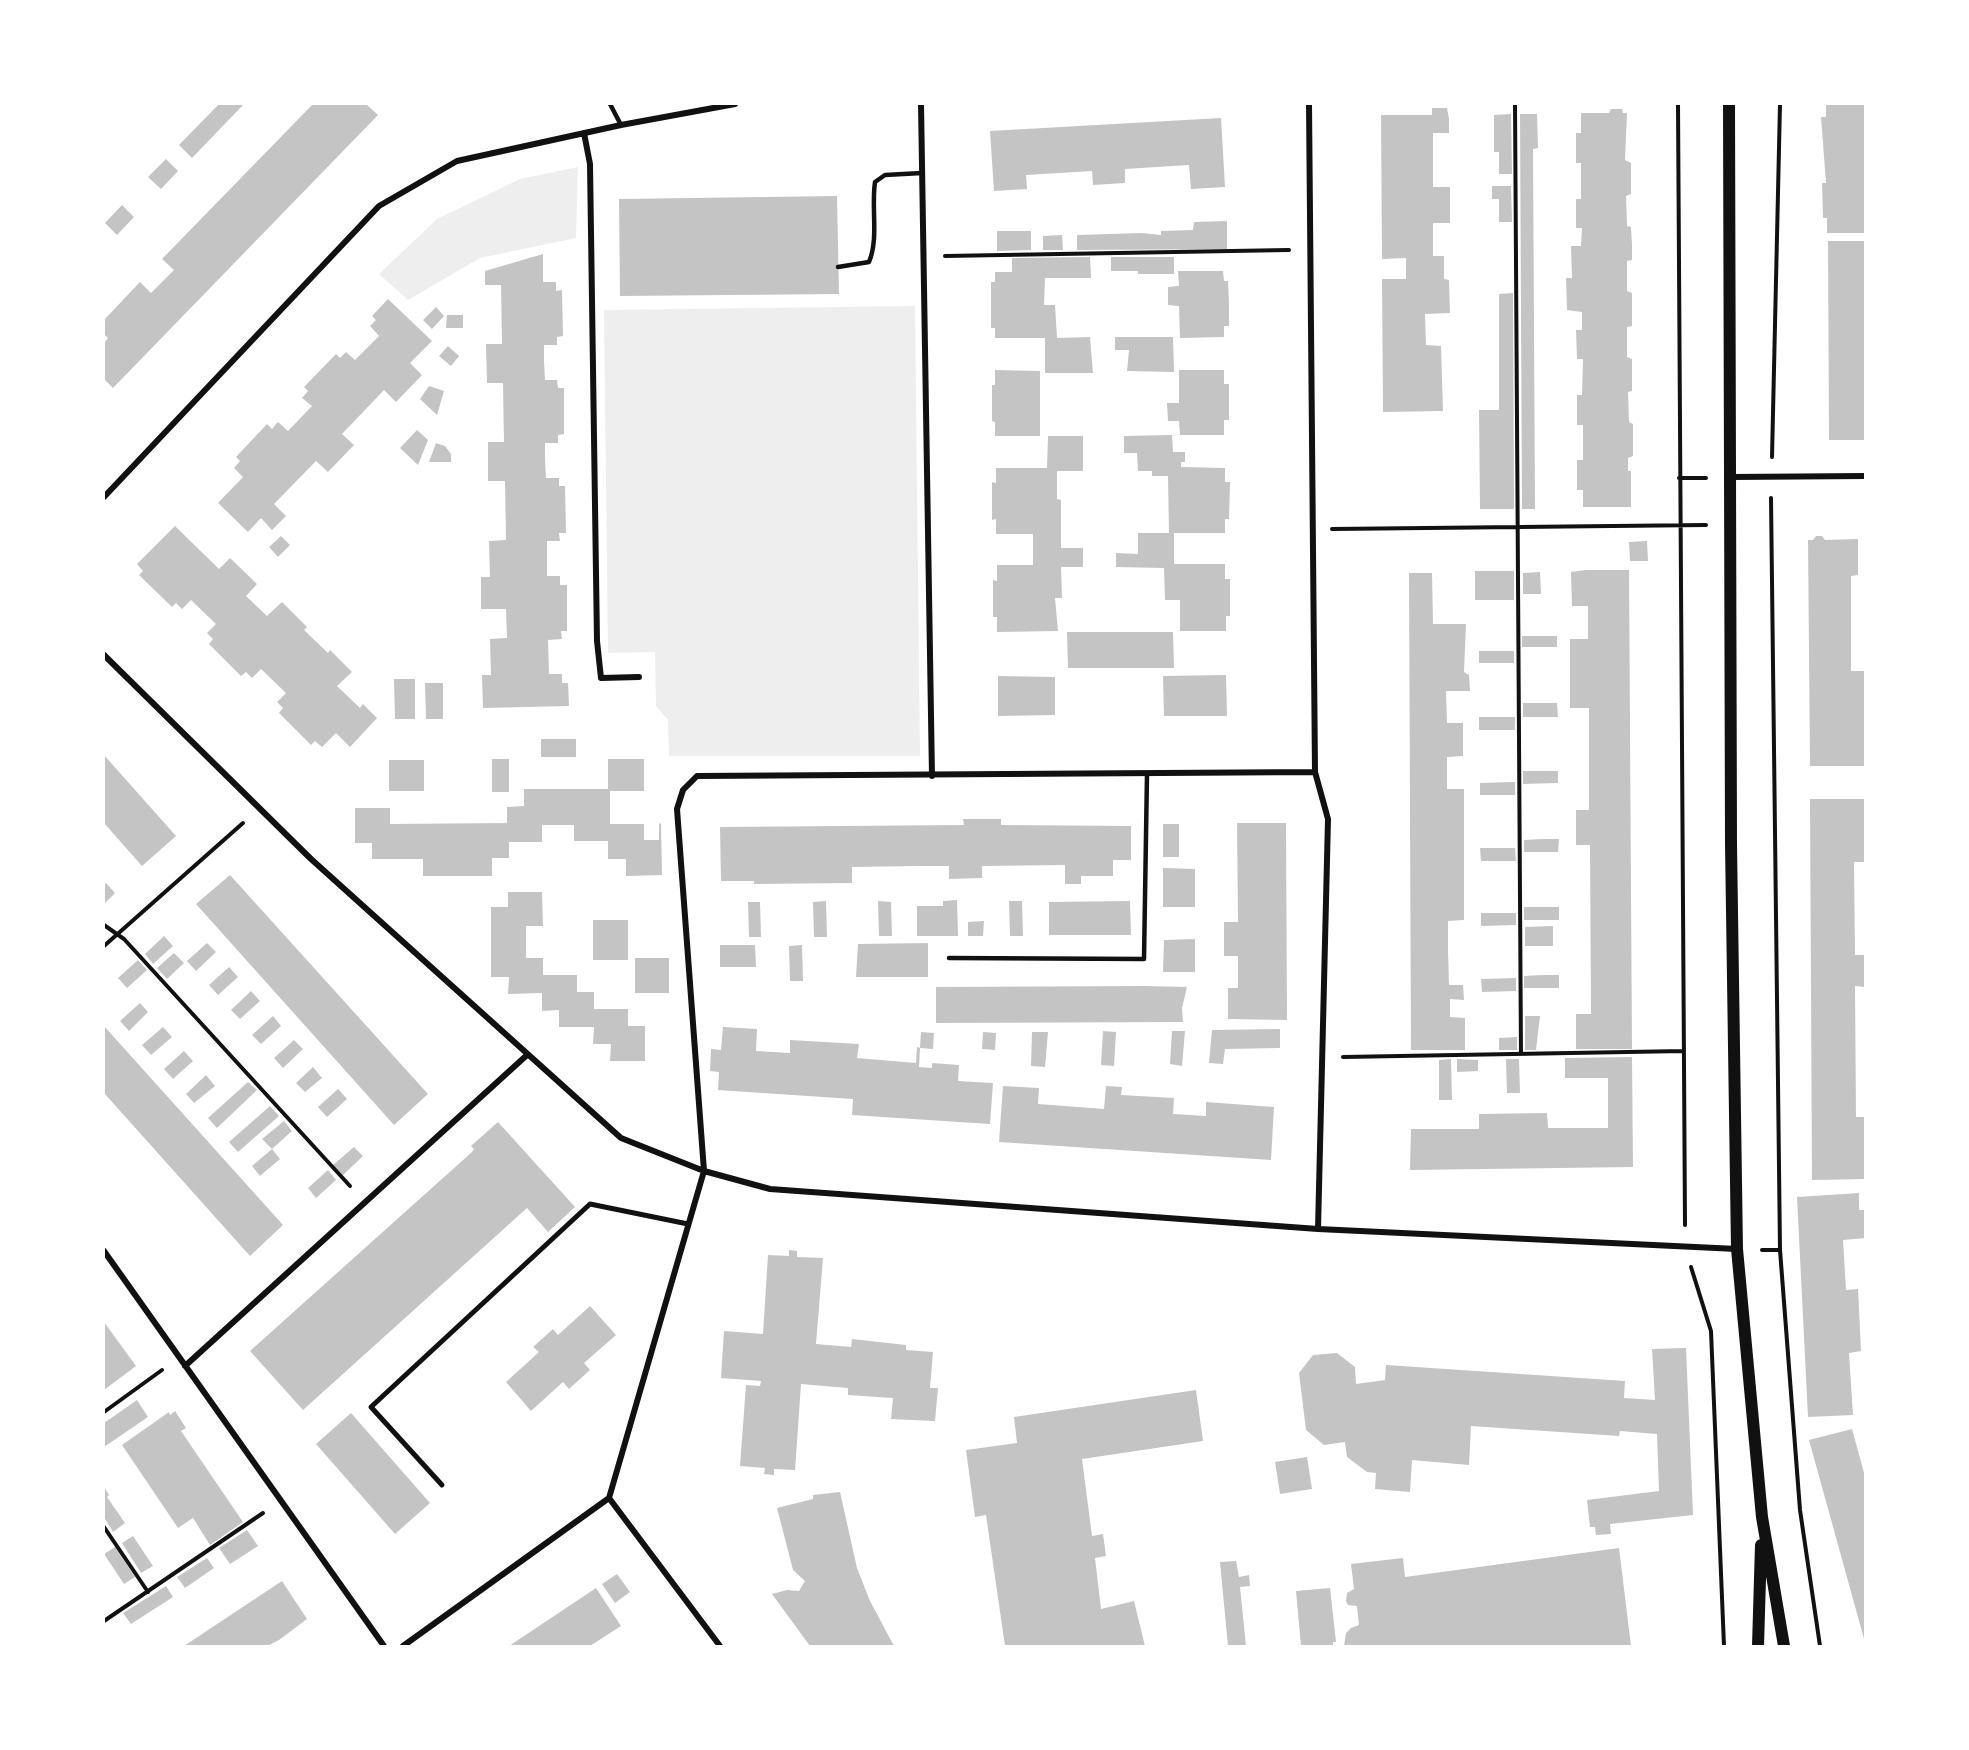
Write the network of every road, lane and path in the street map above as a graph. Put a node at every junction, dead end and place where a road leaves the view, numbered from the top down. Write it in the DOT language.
graph roads {
  1 [pos="610,104"];
  2 [pos="735,104"];
  3 [pos="921,104"];
  4 [pos="1309,104"];
  5 [pos="1515,104"];
  6 [pos="1678,104"];
  7 [pos="1730,104"];
  8 [pos="1780,104"];
  9 [pos="621,125"];
  10 [pos="584,133"];
  11 [pos="922,173"];
  12 [pos="1311,250"];
  13 [pos="923,256"];
  14 [pos="838,267"];
  15 [pos="1866,476"];
  16 [pos="1731,477"];
  17 [pos="1771,477"];
  18 [pos="104,497"];
  19 [pos="1680,525"];
  20 [pos="1731,525"];
  21 [pos="1518,527"];
  22 [pos="1313,529"];
  23 [pos="104,655"];
  24 [pos="639,677"];
  25 [pos="1315,772"];
  26 [pos="1147,774"];
  27 [pos="932,776"];
  28 [pos="259,809"];
  29 [pos="104,925"];
  30 [pos="117,934"];
  31 [pos="104,946"];
  32 [pos="949,958"];
  33 [pos="1684,1051"];
  34 [pos="1521,1054"];
  35 [pos="527,1055"];
  36 [pos="1322,1057"];
  37 [pos="704,1172"];
  38 [pos="365,1202"];
  39 [pos="688,1224"];
  40 [pos="1318,1229"];
  41 [pos="1685,1248"];
  42 [pos="1737,1249"];
  43 [pos="104,1251"];
  44 [pos="179,1358"];
  45 [pos="185,1366"];
  46 [pos="104,1412"];
  47 [pos="442,1485"];
  48 [pos="609,1498"];
  49 [pos="281,1501"];
  50 [pos="1762,1517"];
  51 [pos="104,1527"];
  52 [pos="147,1592"];
  53 [pos="104,1621"];
  54 [pos="384,1647"];
  55 [pos="403,1647"];
  56 [pos="720,1647"];
  57 [pos="1724,1647"];
  58 [pos="1758,1647"];
  59 [pos="1784,1647"];
  60 [pos="1820,1647"];
  1 -- 9 [label="lane"];
  2 -- 9 [label="street"];
  3 -- 11 [label="street"];
  4 -- 12 [label="street"];
  5 -- 21 [label="path"];
  6 -- 19 [label="path"];
  7 -- 16 [label="main road"];
  8 -- 17 [label="path"];
  9 -- 10 [label="street"];
  10 -- 18 [label="street"];
  10 -- 24 [label="street"];
  11 -- 13 [label="street"];
  11 -- 14 [label="lane"];
  12 -- 13 [label="path"];
  12 -- 22 [label="street"];
  13 -- 27 [label="street"];
  15 -- 17 [label="street"];
  16 -- 17 [label="street"];
  16 -- 20 [label="main road"];
  17 -- 60 [label="path"];
  19 -- 20 [label="path"];
  19 -- 21 [label="path"];
  19 -- 33 [label="path"];
  20 -- 42 [label="main road"];
  21 -- 22 [label="path"];
  21 -- 34 [label="path"];
  22 -- 25 [label="street"];
  23 -- 28 [label="street"];
  25 -- 26 [label="street"];
  25 -- 36 [label="street"];
  26 -- 27 [label="street"];
  26 -- 32 [label="lane"];
  27 -- 37 [label="street"];
  28 -- 30 [label="path"];
  28 -- 35 [label="street"];
  29 -- 30 [label="path"];
  30 -- 31 [label="path"];
  30 -- 38 [label="path"];
  33 -- 34 [label="path"];
  33 -- 41 [label="path"];
  34 -- 36 [label="path"];
  35 -- 37 [label="street"];
  35 -- 38 [label="street"];
  36 -- 40 [label="street"];
  37 -- 39 [label="street"];
  37 -- 40 [label="street"];
  38 -- 45 [label="street"];
  39 -- 47 [label="street"];
  39 -- 48 [label="street"];
  40 -- 41 [label="street"];
  41 -- 42 [label="street"];
  41 -- 57 [label="path"];
  42 -- 50 [label="main road"];
  43 -- 44 [label="street"];
  44 -- 45 [label="street"];
  44 -- 46 [label="path"];
  45 -- 49 [label="street"];
  48 -- 55 [label="street"];
  48 -- 56 [label="street"];
  49 -- 52 [label="path"];
  49 -- 54 [label="street"];
  50 -- 58 [label="main road"];
  50 -- 59 [label="main road"];
  51 -- 52 [label="path"];
  52 -- 53 [label="path"];
}
